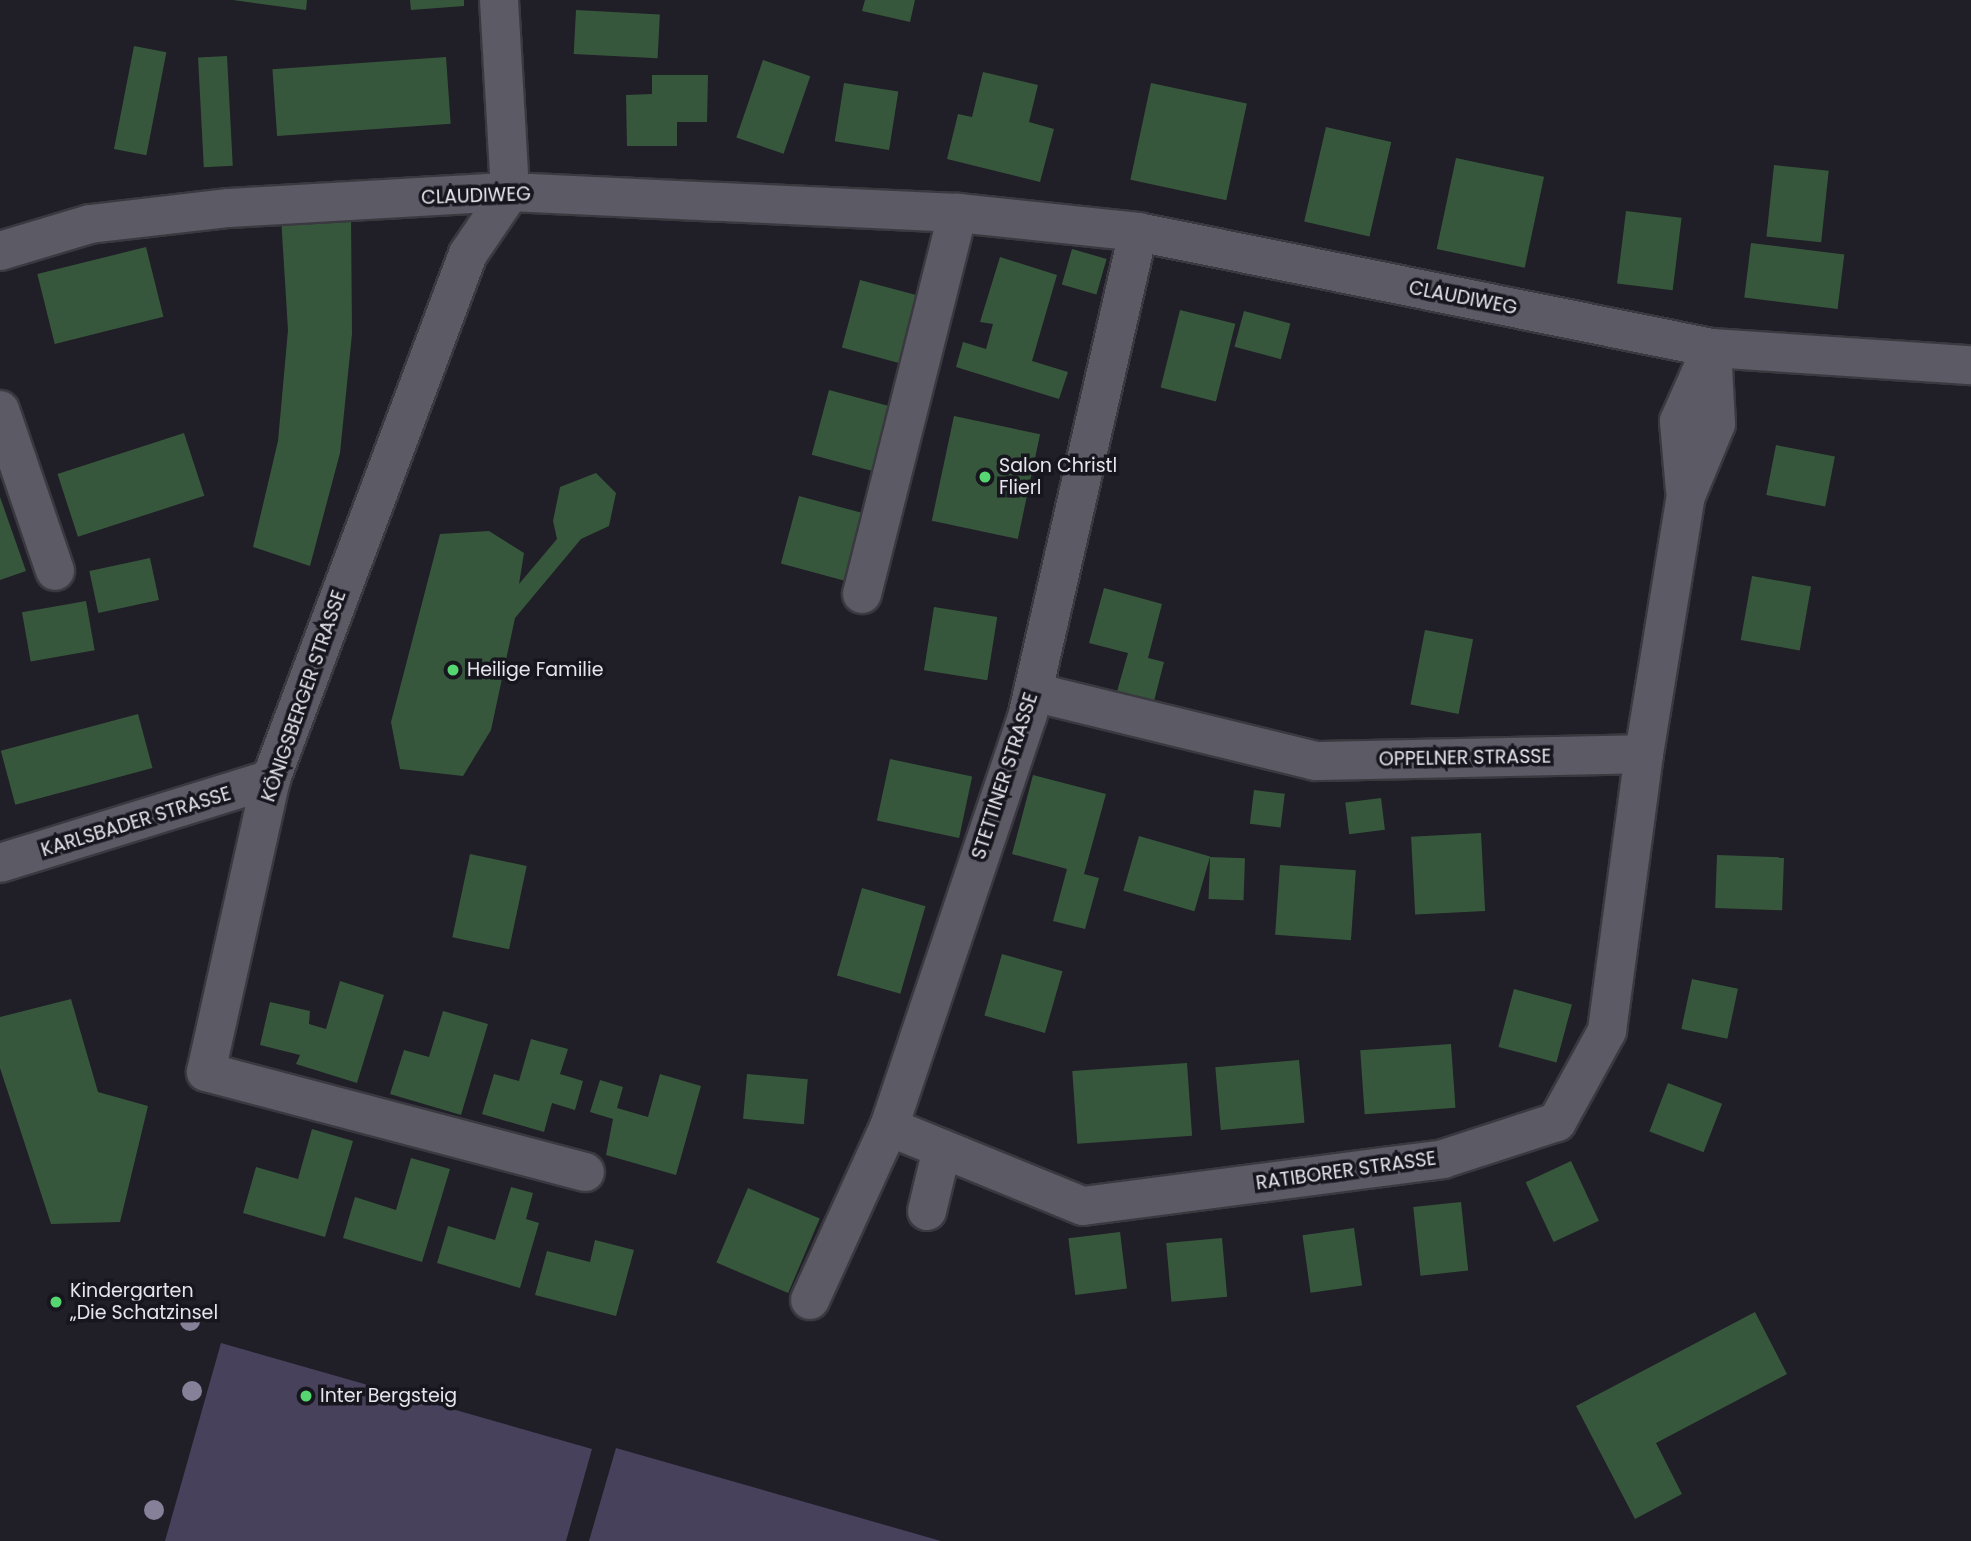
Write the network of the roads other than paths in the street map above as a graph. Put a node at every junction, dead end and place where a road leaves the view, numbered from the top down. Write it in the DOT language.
graph roads {
  1 [pos="499,0"];
  2 [pos="510,192"];
  3 [pos="958,213"];
  4 [pos="1138,232"];
  5 [pos="0,251"];
  6 [pos="1712,348"];
  7 [pos="1971,365"];
  8 [pos="0,410"];
  9 [pos="55,571"];
  10 [pos="862,594"];
  11 [pos="1032,692"];
  12 [pos="1644,754"];
  13 [pos="271,779"];
  14 [pos="0,863"];
  15 [pos="889,1127"];
  16 [pos="942,1149"];
  17 [pos="585,1172"];
  18 [pos="927,1211"];
  19 [pos="810,1300"];
  1 -- 2 [label="street"];
  2 -- 3 [label="street, CLAUDIWEG"];
  2 -- 5 [label="street, CLAUDIWEG"];
  2 -- 13 [label="street, KÖNIGSBERGER STRASSE"];
  3 -- 4 [label="street, CLAUDIWEG"];
  3 -- 10 [label="street"];
  4 -- 6 [label="street, CLAUDIWEG"];
  4 -- 11 [label="street, STETTINER STRASSE"];
  6 -- 7 [label="street, CLAUDIWEG"];
  6 -- 12 [label="street"];
  8 -- 9 [label="street"];
  11 -- 12 [label="street, OPPELNER STRASSE"];
  11 -- 15 [label="street, STETTINER STRASSE"];
  12 -- 16 [label="street, RATIBORER STRASSE"];
  13 -- 14 [label="street, KARLSBADER STRASSE"];
  13 -- 17 [label="street, KÖNIGSBERGER STRASSE"];
  15 -- 16 [label="street, RATIBORER STRASSE"];
  15 -- 19 [label="street, STETTINER STRASSE"];
  16 -- 18 [label="street"];
}
